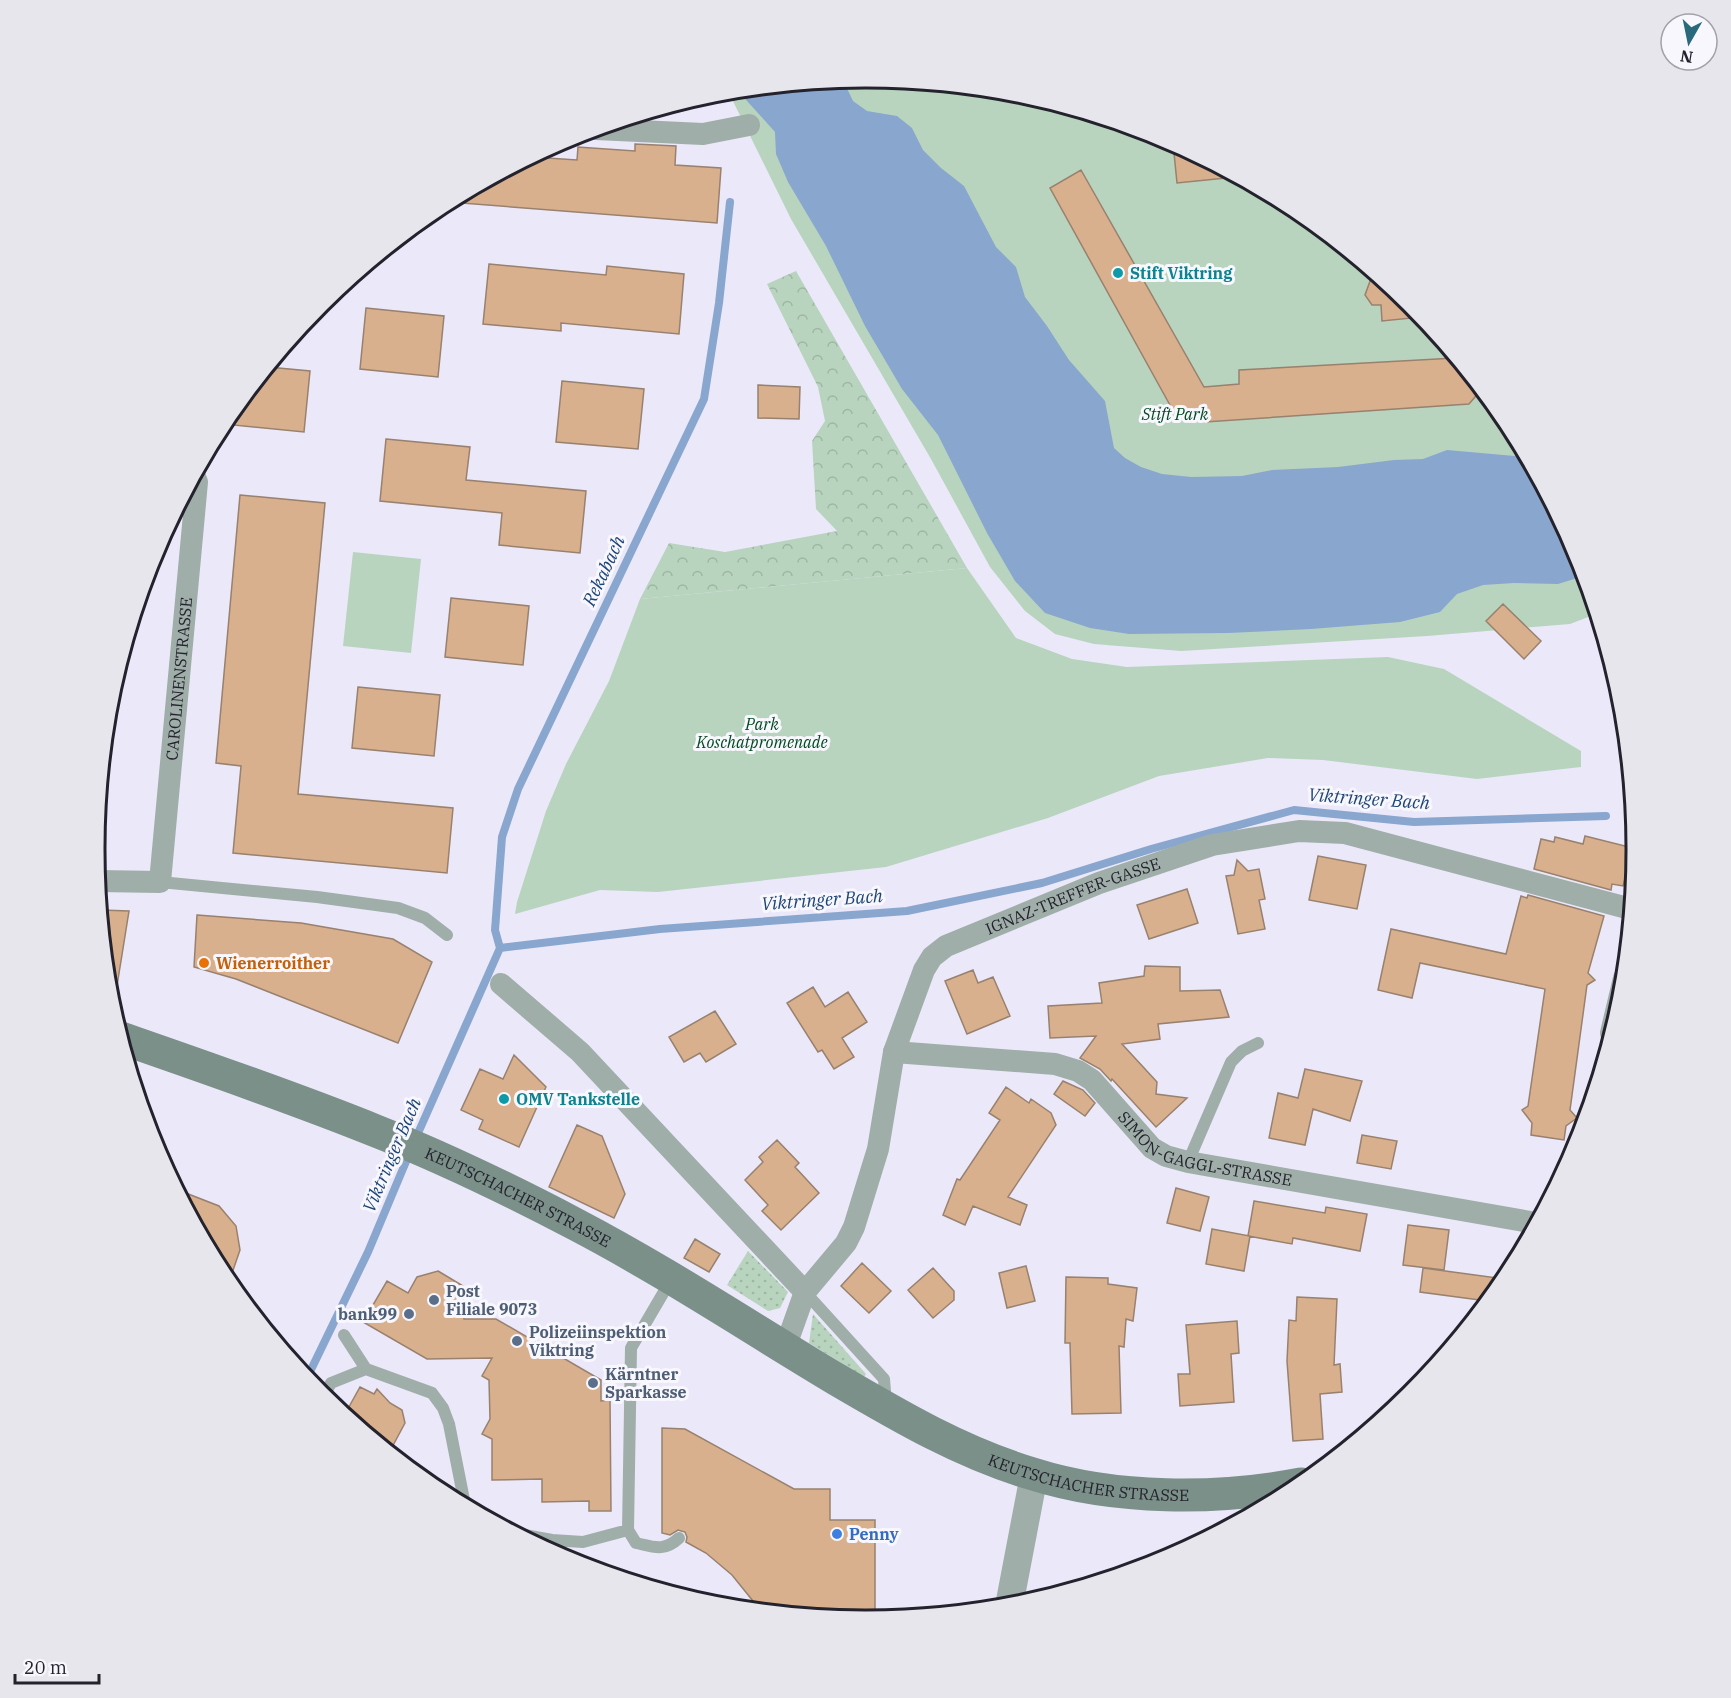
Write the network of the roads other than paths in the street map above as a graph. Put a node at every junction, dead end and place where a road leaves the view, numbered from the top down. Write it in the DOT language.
graph roads {
  1 [pos="749,125"];
  2 [pos="618,130"];
  3 [pos="195,491"];
  4 [pos="106,880"];
  5 [pos="160,882"];
  6 [pos="1623,907"];
  7 [pos="447,935"];
  8 [pos="501,984"];
  9 [pos="130,1041"];
  10 [pos="1258,1043"];
  11 [pos="894,1052"];
  12 [pos="1188,1162"];
  13 [pos="1528,1222"];
  14 [pos="672,1277"];
  15 [pos="805,1292"];
  16 [pos="344,1335"];
  17 [pos="785,1348"];
  18 [pos="366,1369"];
  19 [pos="328,1387"];
  20 [pos="886,1409"];
  21 [pos="1034,1475"];
  22 [pos="1277,1488"];
  23 [pos="463,1494"];
  24 [pos="628,1530"];
  25 [pos="679,1538"];
  26 [pos="546,1539"];
  27 [pos="1011,1595"];
  1 -- 2 [label="street"];
  3 -- 5 [label="street, CAROLINENSTRASSE"];
  4 -- 5 [label="street"];
  5 -- 7 [label="lane"];
  6 -- 11 [label="street, IGNAZ-TREFFER-GASSE"];
  8 -- 15 [label="street"];
  9 -- 14 [label="main road, KEUTSCHACHER STRASSE"];
  10 -- 12 [label="lane"];
  11 -- 12 [label="street, SIMON-GAGGL-STRASSE"];
  11 -- 15 [label="street, IGNAZ-TREFFER-GASSE"];
  12 -- 13 [label="street, SIMON-GAGGL-STRASSE"];
  14 -- 17 [label="main road, KEUTSCHACHER STRASSE"];
  14 -- 24 [label="lane"];
  15 -- 17 [label="street, IGNAZ-TREFFER-GASSE"];
  15 -- 20 [label="lane"];
  16 -- 18 [label="lane"];
  17 -- 20 [label="main road, KEUTSCHACHER STRASSE"];
  18 -- 19 [label="lane"];
  18 -- 23 [label="lane"];
  20 -- 21 [label="main road, KEUTSCHACHER STRASSE"];
  21 -- 22 [label="main road, KEUTSCHACHER STRASSE"];
  21 -- 27 [label="street"];
  24 -- 25 [label="lane"];
  24 -- 26 [label="lane"];
}
